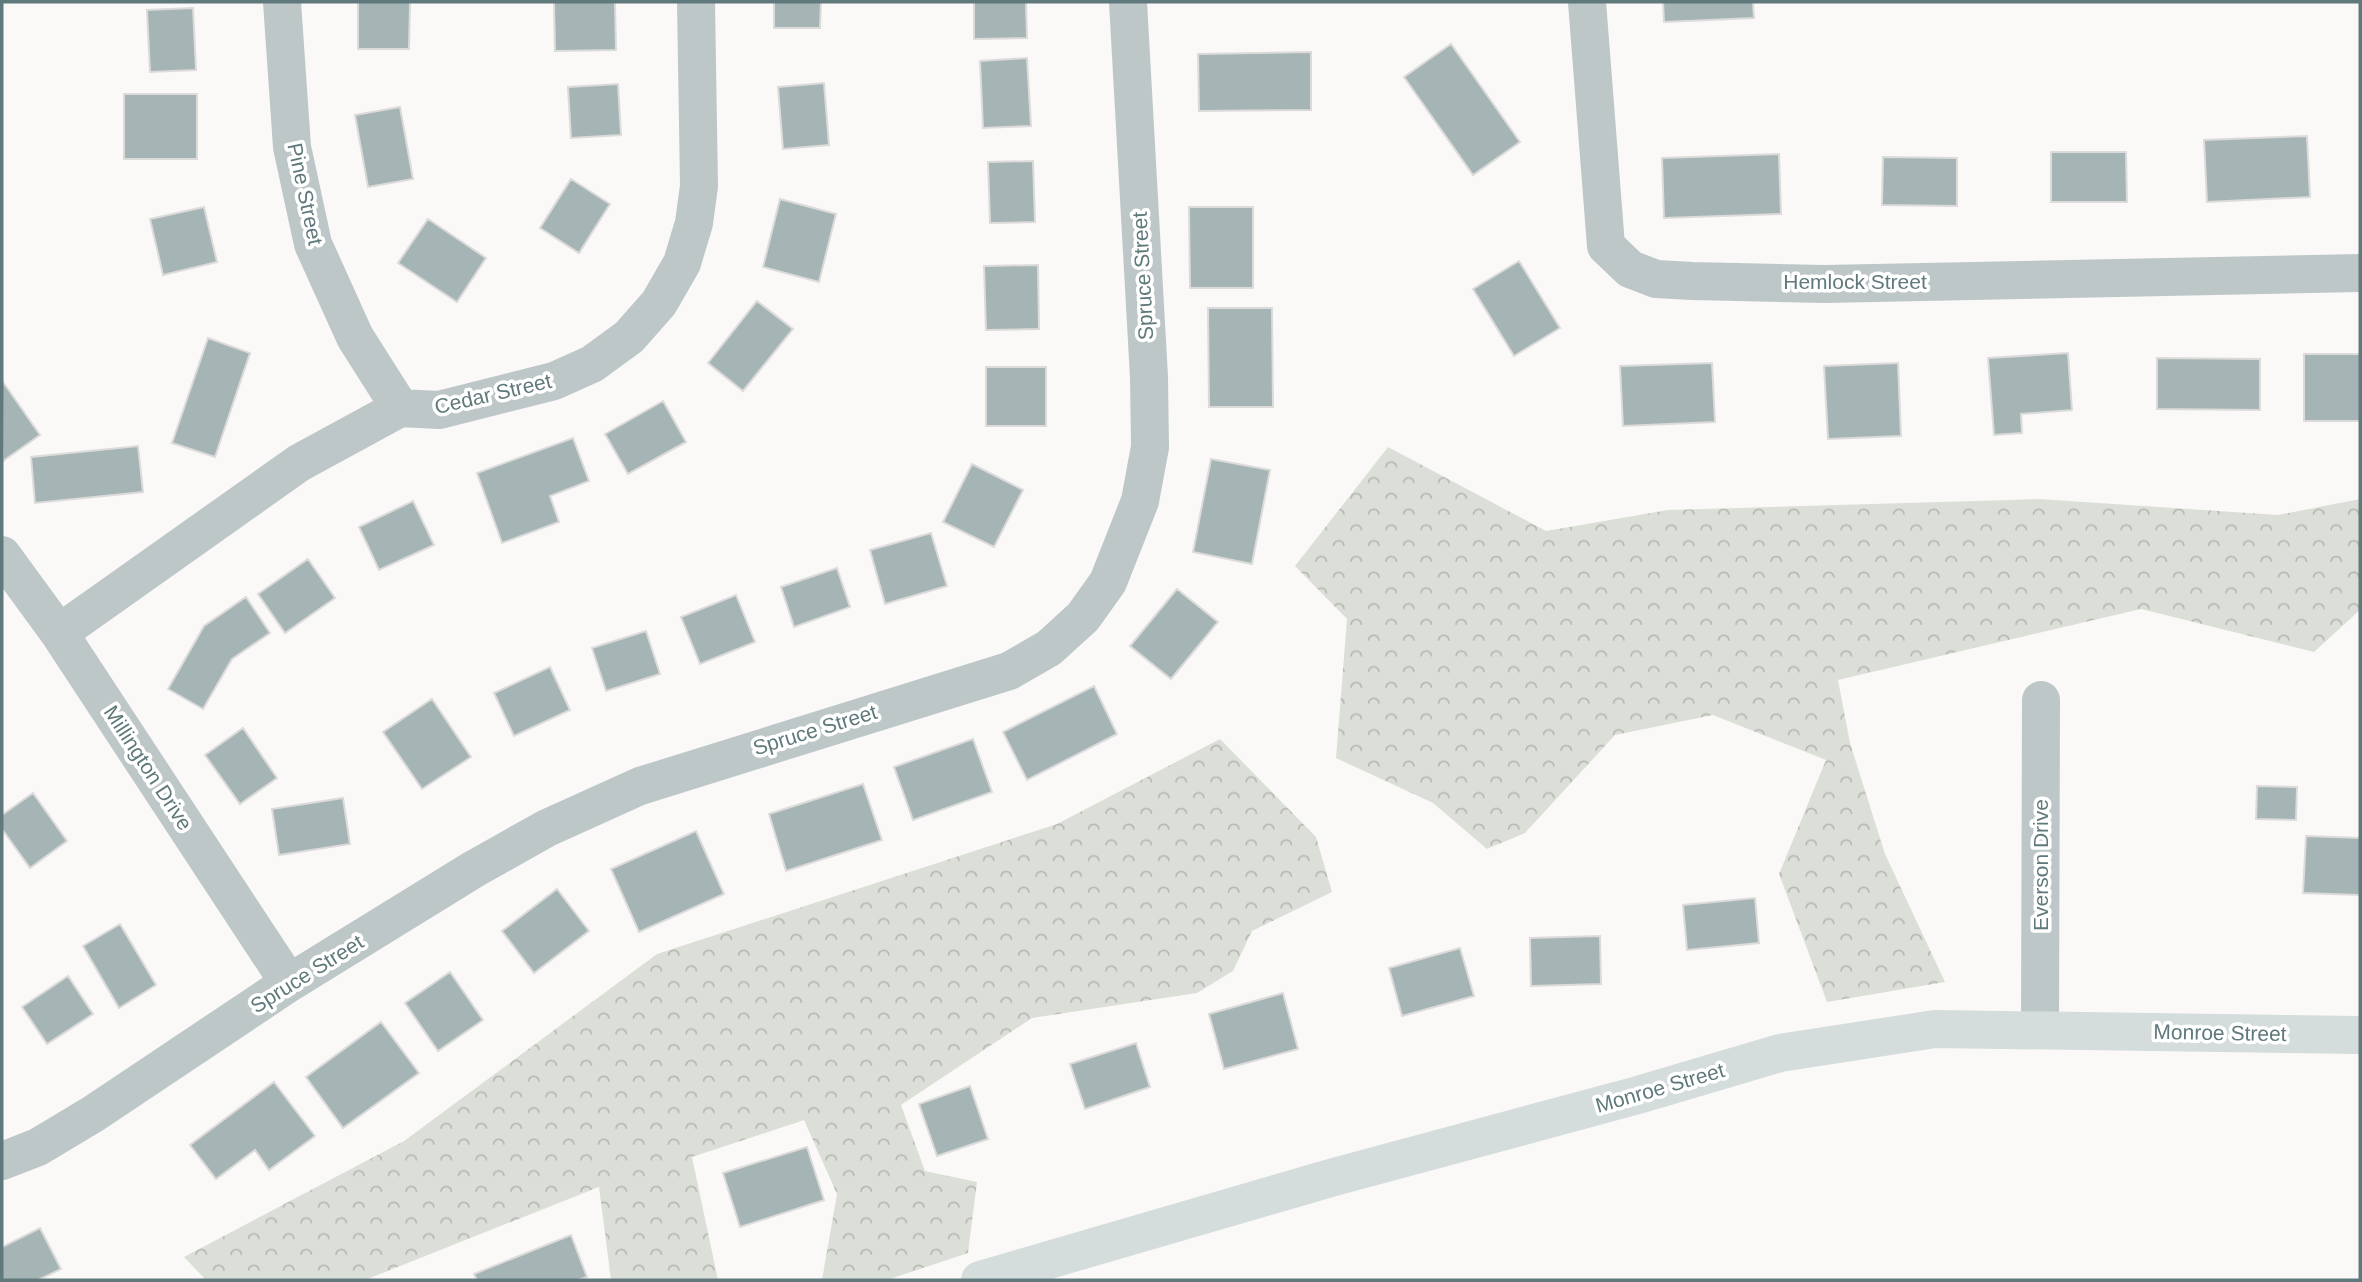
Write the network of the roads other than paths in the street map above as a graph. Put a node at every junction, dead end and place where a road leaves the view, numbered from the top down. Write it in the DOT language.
graph roads {
  1 [pos="282,2"];
  2 [pos="696,2"];
  3 [pos="1128,2"];
  4 [pos="1587,2"];
  5 [pos="2360,273"];
  6 [pos="400,408"];
  7 [pos="2,555"];
  8 [pos="59,634"];
  9 [pos="2041,700"];
  10 [pos="289,983"];
  11 [pos="2040,1030"];
  12 [pos="2360,1035"];
  13 [pos="2,1161"];
  14 [pos="980,1280"];
  1 -- 6 [label="street, Pine Street"];
  2 -- 6 [label="street, Cedar Street"];
  3 -- 10 [label="street, Spruce Street"];
  4 -- 5 [label="street, Hemlock Street"];
  6 -- 8 [label="street"];
  7 -- 8 [label="street, Millington Drive"];
  8 -- 10 [label="street, Millington Drive"];
  9 -- 11 [label="street, Everson Drive"];
  10 -- 13 [label="street, Spruce Street"];
  11 -- 12 [label="main road, Monroe Street"];
  11 -- 14 [label="main road, Monroe Street"];
}
